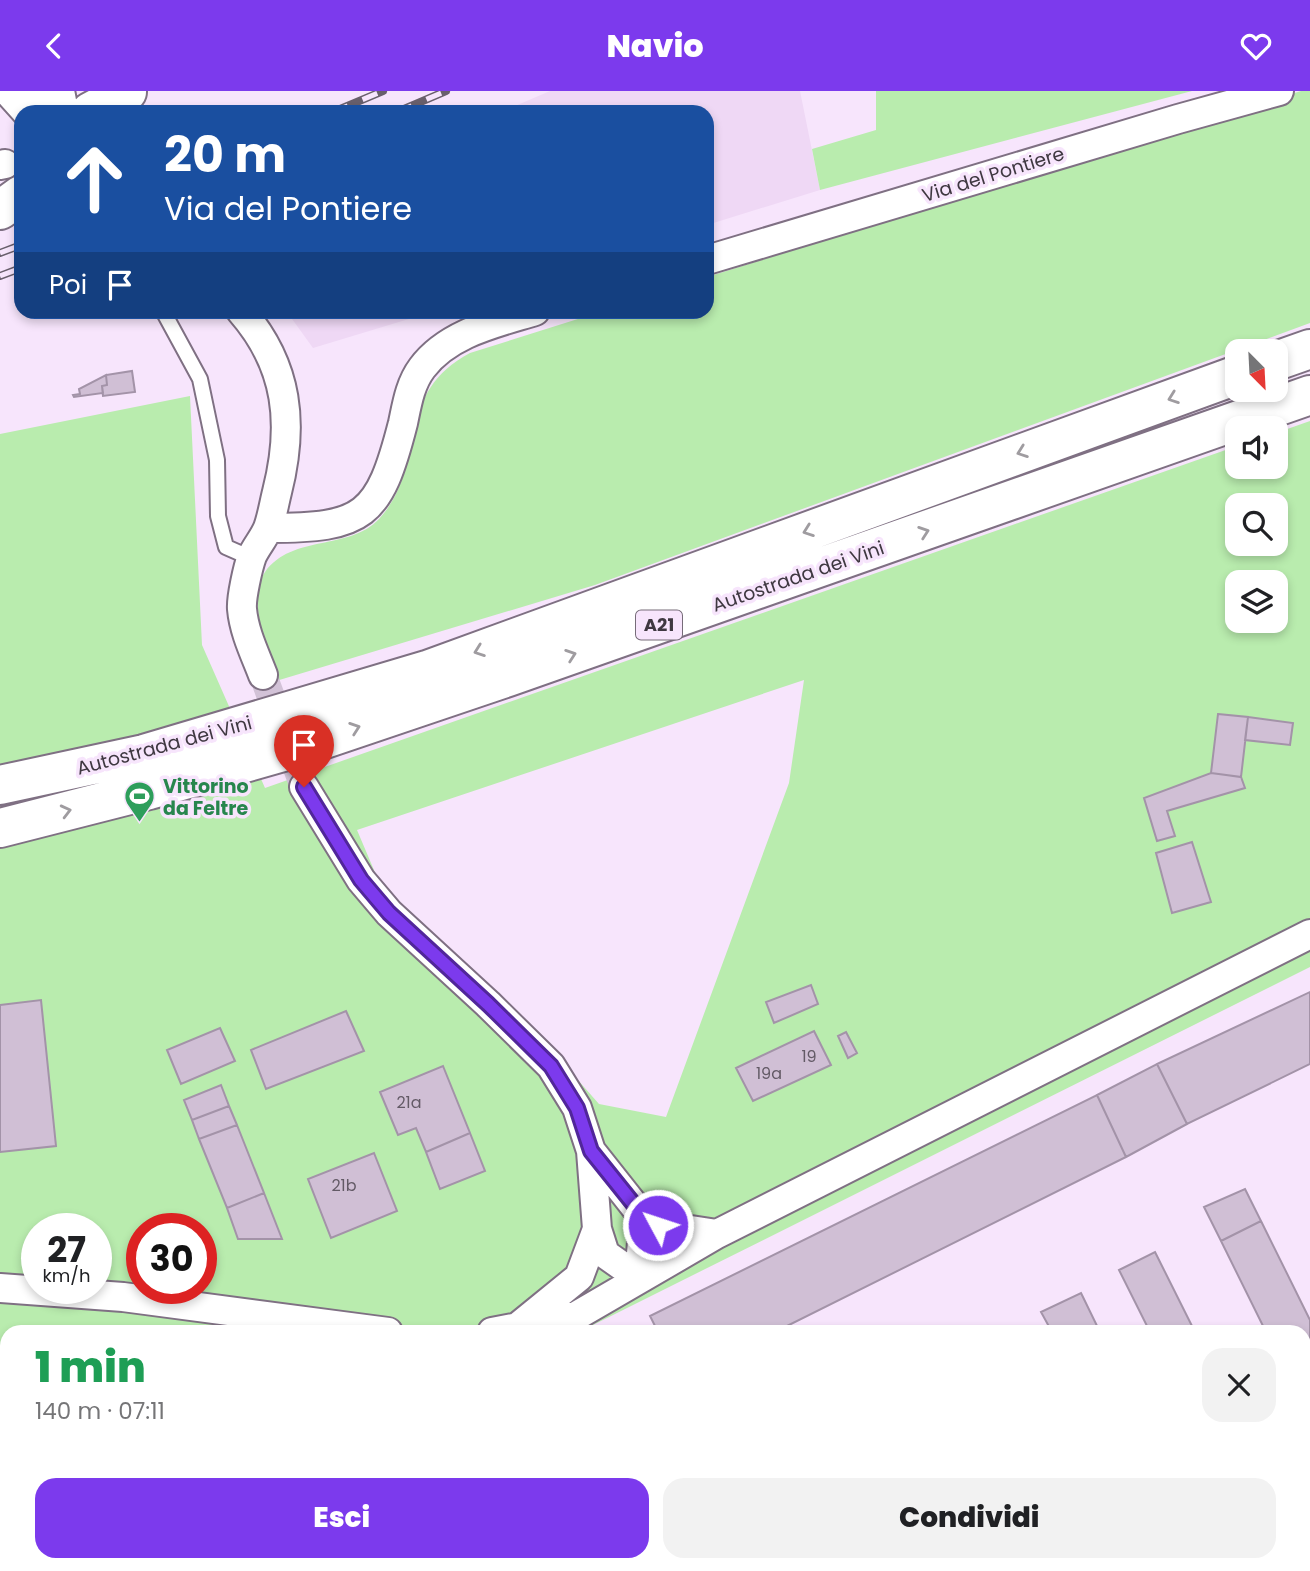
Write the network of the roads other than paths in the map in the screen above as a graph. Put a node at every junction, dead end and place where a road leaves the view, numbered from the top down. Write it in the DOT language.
graph roads {
  1 [pos="15,91"];
  2 [pos="121,91"];
  3 [pos="136,91"];
  4 [pos="1279,91"];
  5 [pos="127,92"];
  6 [pos="27,105"];
  7 [pos="103,105"];
  8 [pos="9,175"];
  9 [pos="0,210"];
  10 [pos="714,258"];
  11 [pos="167,319"];
  12 [pos="246,319"];
  13 [pos="509,319"];
  14 [pos="1310,349"];
  15 [pos="1288,357"];
  16 [pos="1225,379"];
  17 [pos="1310,395"];
  18 [pos="268,528"];
  19 [pos="251,558"];
  20 [pos="263,675"];
  21 [pos="0,785"];
  22 [pos="304,787"];
  23 [pos="0,828"];
  24 [pos="1310,934"];
  25 [pos="591,1151"];
  26 [pos="644,1217"];
  27 [pos="597,1229"];
  28 [pos="717,1234"];
  29 [pos="639,1278"];
  30 [pos="0,1288"];
  31 [pos="335,1325"];
  32 [pos="511,1325"];
  33 [pos="528,1325"];
  1 -- 6 [label="main road"];
  2 -- 5 [label="main road"];
  3 -- 5 [label="main road"];
  4 -- 10 [label="street, Via del Pontiere"];
  5 -- 7 [label="main road"];
  8 -- 9 [label="main road"];
  11 -- 19 [label="lane"];
  12 -- 18 [label="street"];
  13 -- 18 [label="street"];
  14 -- 15 [label="main road"];
  16 -- 21 [label="main road, Autostrada dei Vini / A21, one-way"];
  23 -- 17 [label="main road, Autostrada dei Vini / A21, one-way"];
  18 -- 19 [label="street"];
  19 -- 20 [label="street"];
  22 -- 25 [label="street"];
  24 -- 28 [label="street"];
  25 -- 26 [label="street"];
  25 -- 27 [label="street"];
  26 -- 28 [label="street"];
  26 -- 29 [label="street"];
  27 -- 29 [label="street"];
  27 -- 32 [label="street"];
  28 -- 29 [label="street"];
  29 -- 33 [label="street"];
  30 -- 31 [label="street"];
}
